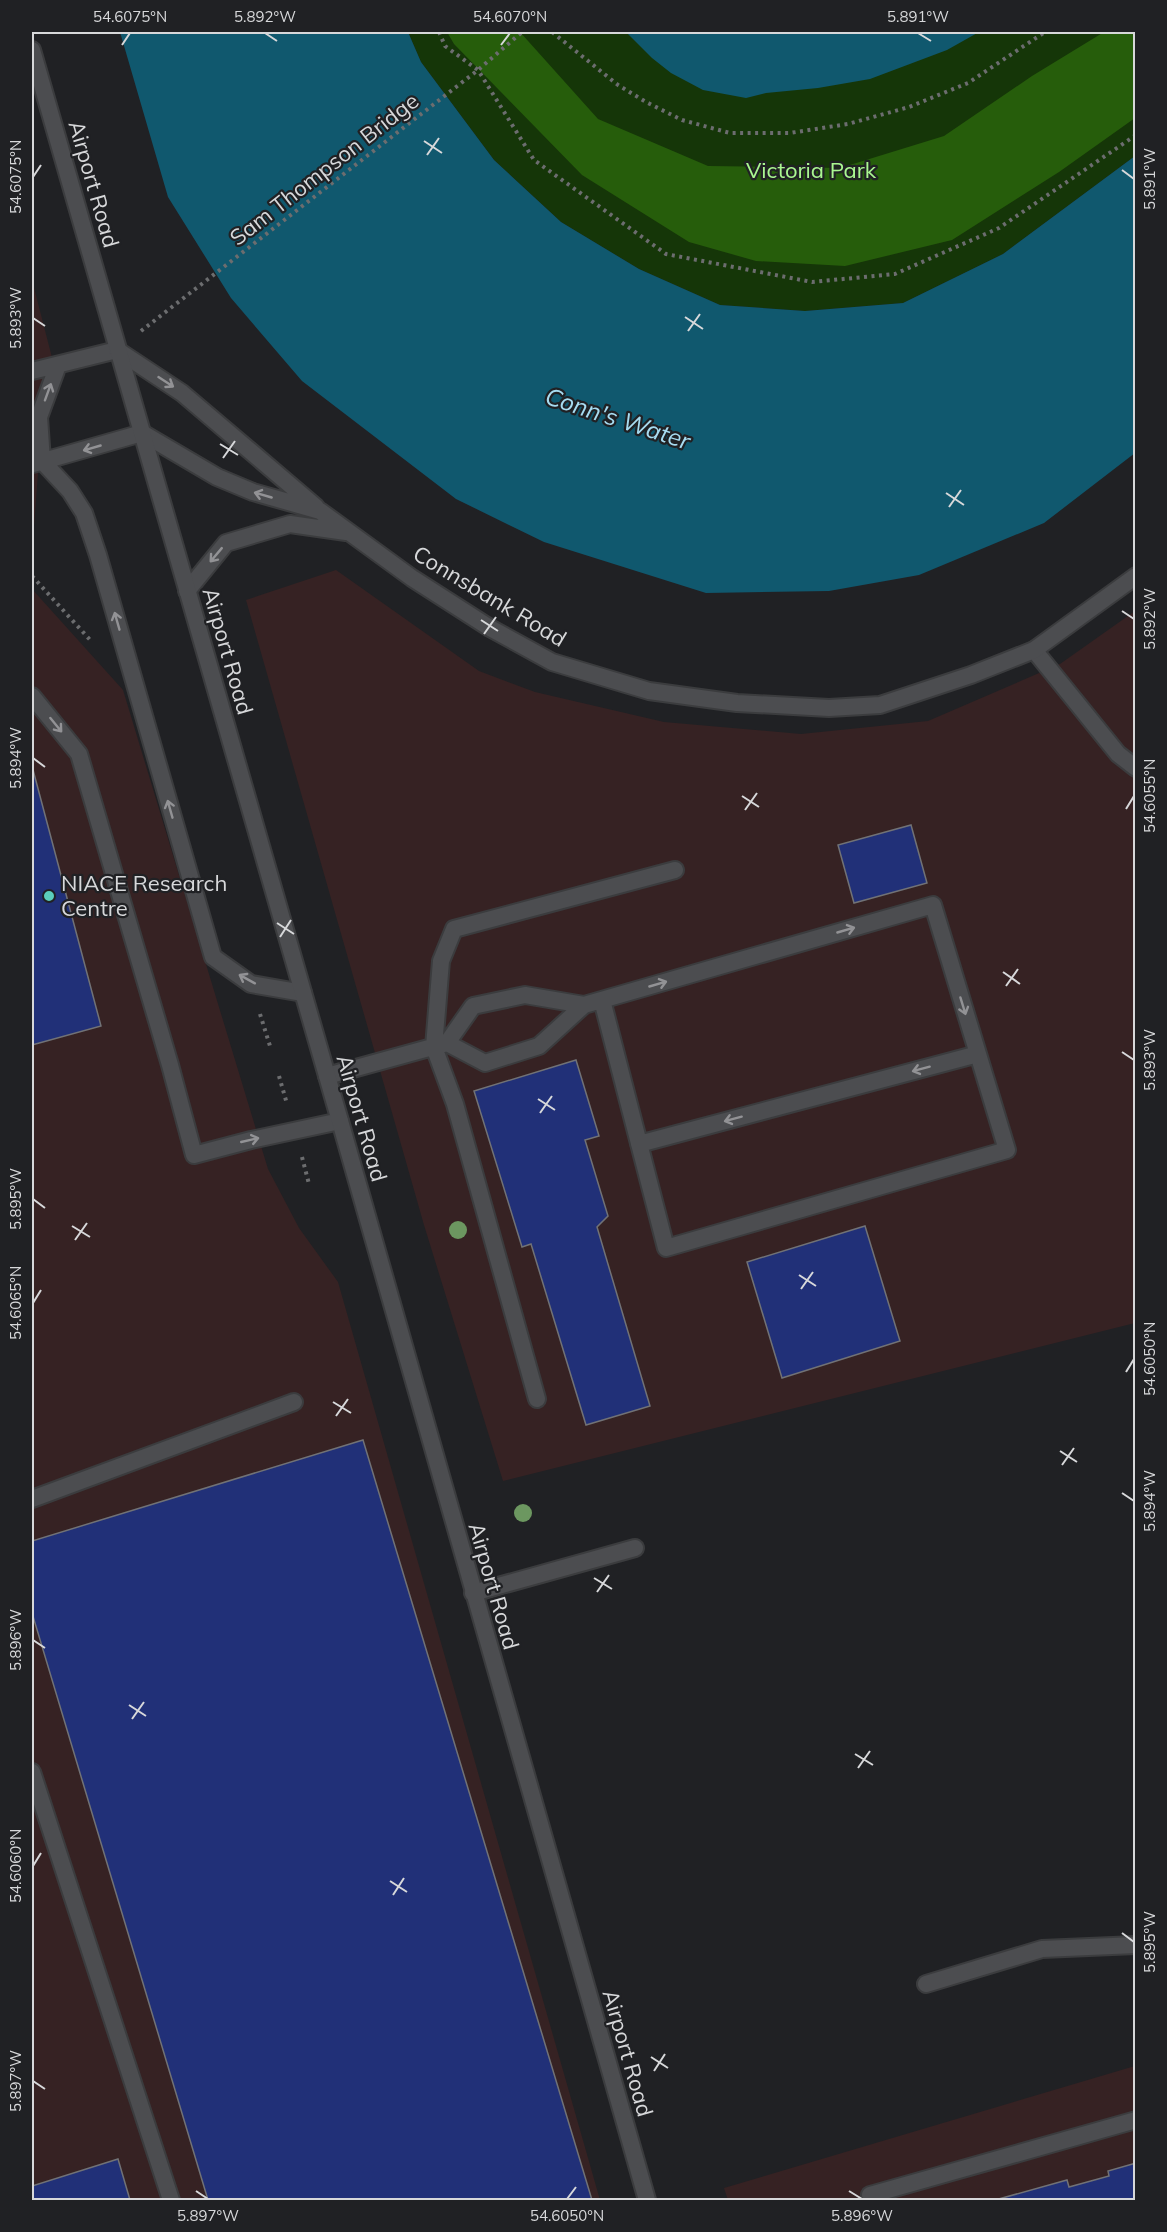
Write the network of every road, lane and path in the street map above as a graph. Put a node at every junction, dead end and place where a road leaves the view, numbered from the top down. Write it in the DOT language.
graph roads {
  1 [pos="439,32"];
  2 [pos="522,32"];
  3 [pos="552,32"];
  4 [pos="1045,32"];
  5 [pos="32,50"];
  6 [pos="478,70"];
  7 [pos="1136,135"];
  8 [pos="117,350"];
  9 [pos="58,365"];
  10 [pos="32,371"];
  11 [pos="142,433"];
  12 [pos="37,463"];
  13 [pos="320,511"];
  14 [pos="350,532"];
  15 [pos="1136,576"];
  16 [pos="32,578"];
  17 [pos="187,591"];
  18 [pos="97,647"];
  19 [pos="1034,650"];
  20 [pos="32,696"];
  21 [pos="1136,768"];
  22 [pos="675,870"];
  23 [pos="303,993"];
  24 [pos="602,1000"];
  25 [pos="584,1005"];
  26 [pos="441,1045"];
  27 [pos="978,1054"];
  28 [pos="327,1076"];
  29 [pos="340,1121"];
  30 [pos="639,1144"];
  31 [pos="537,1399"];
  32 [pos="294,1402"];
  33 [pos="32,1498"];
  34 [pos="635,1548"];
  35 [pos="473,1593"];
  36 [pos="32,1772"];
  37 [pos="1136,1945"];
  38 [pos="926,1984"];
  39 [pos="1136,2120"];
  40 [pos="171,2200"];
  41 [pos="647,2200"];
  42 [pos="872,2200"];
  1 -- 6 [label="path"];
  2 -- 6 [label="path, Sam Thompson Bridge"];
  3 -- 4 [label="path"];
  5 -- 8 [label="street, Airport Road"];
  6 -- 7 [label="path"];
  6 -- 8 [label="path, Sam Thompson Bridge"];
  8 -- 9 [label="street"];
  8 -- 11 [label="street, Airport Road"];
  8 -- 13 [label="street, one-way"];
  9 -- 10 [label="street"];
  12 -- 9 [label="street, one-way"];
  11 -- 12 [label="street, one-way"];
  13 -- 11 [label="street, Connsbank Road, one-way"];
  11 -- 17 [label="street, Airport Road"];
  23 -- 12 [label="street, one-way"];
  13 -- 14 [label="street, Connsbank Road"];
  14 -- 17 [label="street, one-way"];
  14 -- 19 [label="street, Connsbank Road"];
  15 -- 19 [label="street, Connsbank Road"];
  16 -- 18 [label="path"];
  17 -- 23 [label="street, Airport Road"];
  19 -- 21 [label="street"];
  20 -- 29 [label="street, one-way"];
  22 -- 26 [label="street"];
  23 -- 28 [label="street, Airport Road"];
  24 -- 25 [label="street"];
  24 -- 27 [label="street, one-way"];
  24 -- 30 [label="street"];
  25 -- 26 [label="street"];
  25 -- 26 [label="street"];
  26 -- 28 [label="street"];
  26 -- 31 [label="street"];
  27 -- 30 [label="street, one-way"];
  27 -- 30 [label="street"];
  28 -- 29 [label="street, Airport Road"];
  29 -- 35 [label="street, Airport Road"];
  32 -- 33 [label="street"];
  34 -- 35 [label="street"];
  35 -- 41 [label="street, Airport Road"];
  36 -- 40 [label="street"];
  37 -- 38 [label="street"];
  39 -- 42 [label="street"];
}
